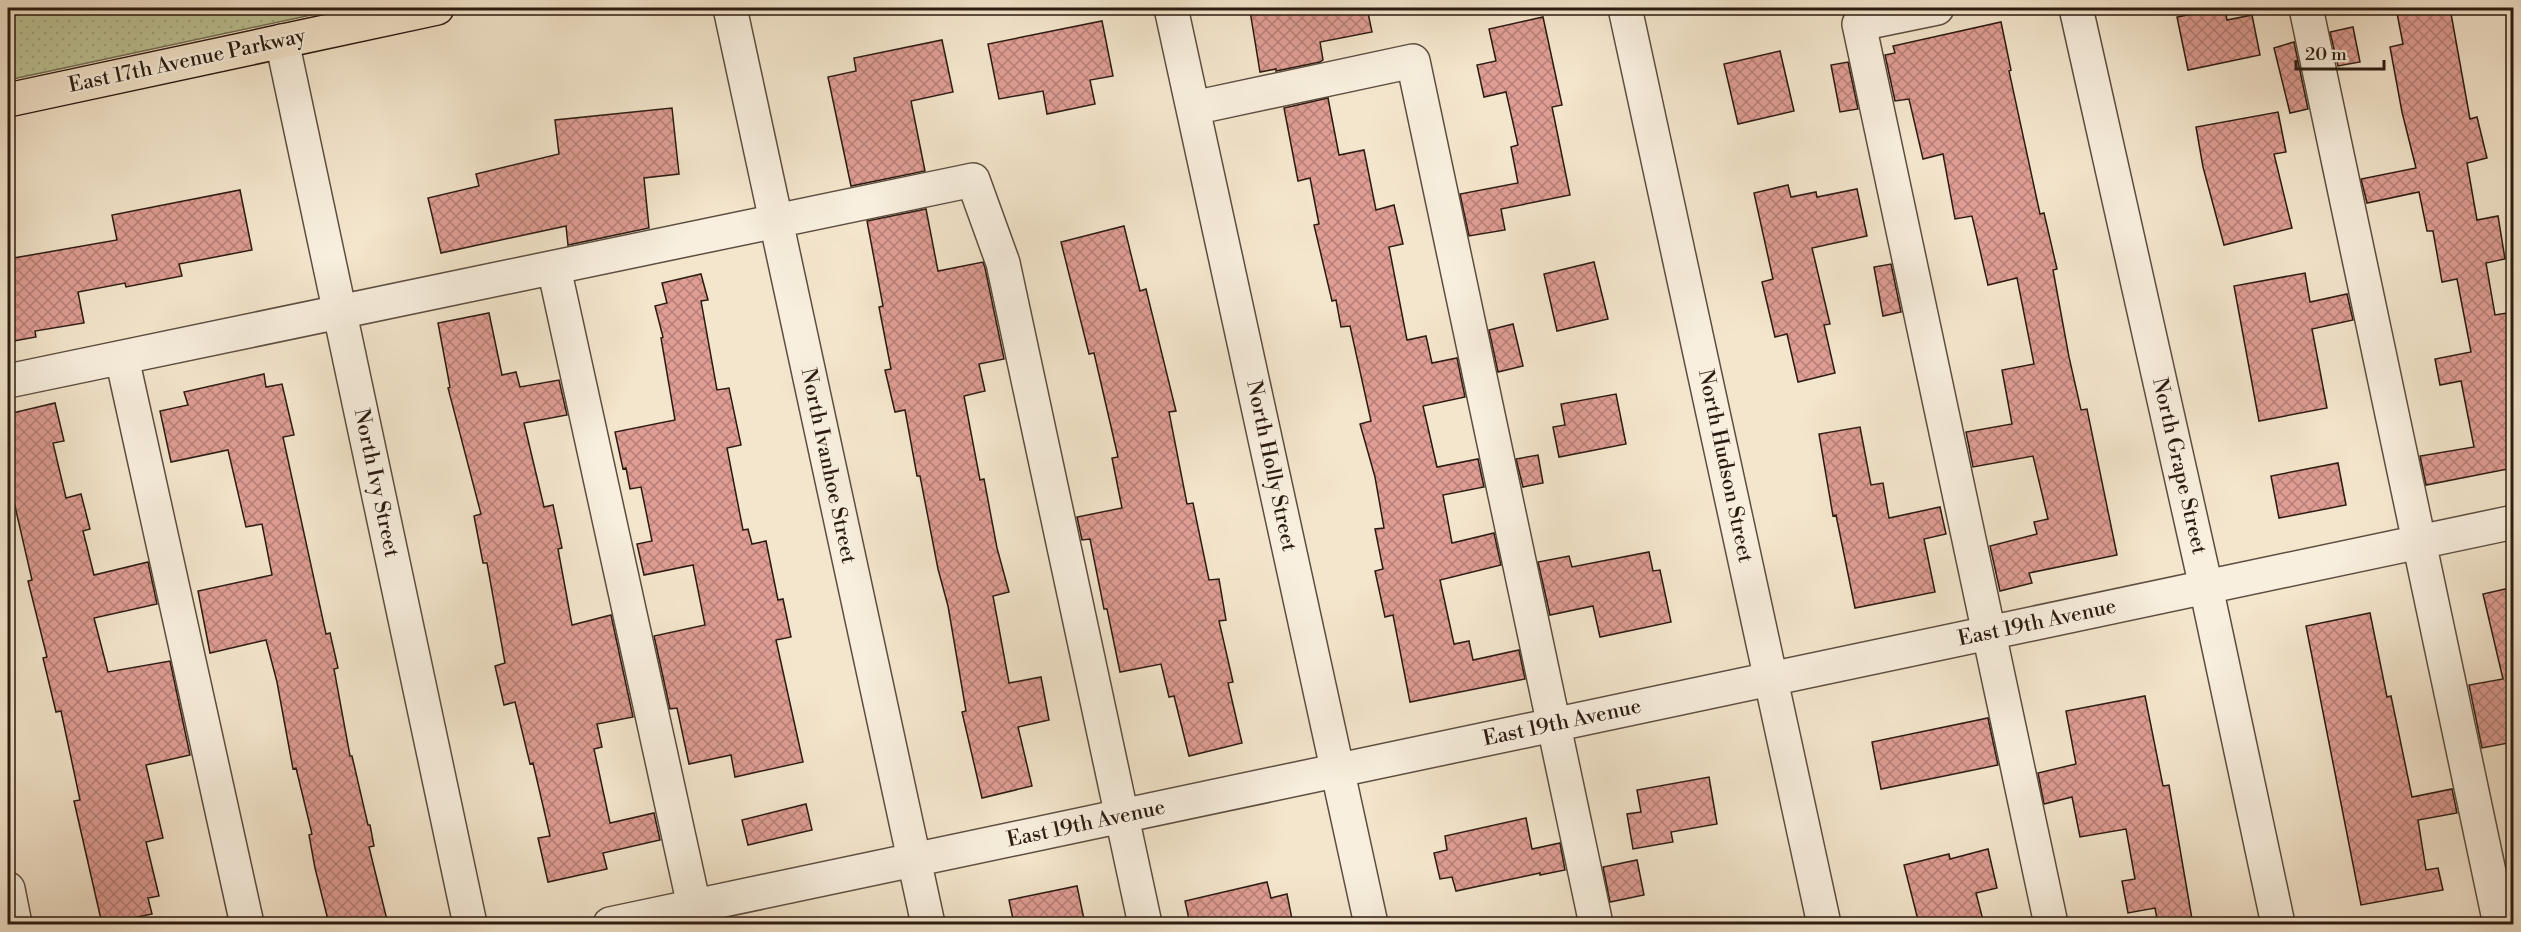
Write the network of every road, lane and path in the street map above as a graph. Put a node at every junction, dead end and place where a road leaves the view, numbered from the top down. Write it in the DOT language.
graph roads {
  1 [pos="28,8"];
  2 [pos="437,8"];
  3 [pos="730,8"];
  4 [pos="1171,8"];
  5 [pos="1625,8"];
  6 [pos="1937,8"];
  7 [pos="2076,8"];
  8 [pos="2306,8"];
  9 [pos="8,18"];
  10 [pos="282,41"];
  11 [pos="8,100"];
  12 [pos="1193,108"];
  13 [pos="775,221"];
  14 [pos="554,268"];
  15 [pos="340,314"];
  16 [pos="122,358"];
  17 [pos="8,381"];
  18 [pos="2514,522"];
  19 [pos="2418,542"];
  20 [pos="2206,587"];
  21 [pos="1988,634"];
  22 [pos="1771,680"];
  23 [pos="1553,725"];
  24 [pos="1338,770"];
  25 [pos="1122,816"];
  26 [pos="914,861"];
  27 [pos="8,889"];
  28 [pos="696,915"];
  29 [pos="15,924"];
  30 [pos="248,924"];
  31 [pos="470,924"];
  32 [pos="610,924"];
  33 [pos="928,924"];
  34 [pos="1145,924"];
  35 [pos="1371,924"];
  36 [pos="1596,924"];
  37 [pos="1824,924"];
  38 [pos="2051,924"];
  39 [pos="2278,924"];
  40 [pos="2500,924"];
  1 -- 9 [label="path"];
  2 -- 10 [label="main road, East 17th Avenue Parkway"];
  3 -- 13 [label="street, North Ivanhoe Street"];
  4 -- 12 [label="street, North Holly Street"];
  5 -- 22 [label="street, North Hudson Street"];
  6 -- 21 [label="street"];
  7 -- 20 [label="street, North Grape Street"];
  8 -- 19 [label="street"];
  10 -- 11 [label="main road, East 17th Avenue Parkway"];
  10 -- 15 [label="street, North Ivy Street"];
  12 -- 23 [label="street"];
  12 -- 24 [label="street, North Holly Street"];
  13 -- 14 [label="street"];
  13 -- 25 [label="street"];
  13 -- 26 [label="street, North Ivanhoe Street"];
  14 -- 15 [label="street"];
  14 -- 28 [label="street"];
  15 -- 16 [label="street"];
  15 -- 31 [label="street, North Ivy Street"];
  16 -- 17 [label="street"];
  16 -- 30 [label="street"];
  18 -- 19 [label="street, East 19th Avenue"];
  19 -- 20 [label="street, East 19th Avenue"];
  19 -- 40 [label="street"];
  20 -- 21 [label="street, East 19th Avenue"];
  20 -- 39 [label="street, North Grape Street"];
  21 -- 22 [label="street, East 19th Avenue"];
  21 -- 38 [label="street"];
  22 -- 23 [label="street, East 19th Avenue"];
  22 -- 37 [label="street, North Hudson Street"];
  23 -- 24 [label="street, East 19th Avenue"];
  23 -- 36 [label="street"];
  24 -- 25 [label="street, East 19th Avenue"];
  24 -- 35 [label="street, North Holly Street"];
  25 -- 26 [label="street, East 19th Avenue"];
  25 -- 34 [label="street"];
  26 -- 28 [label="street, East 19th Avenue"];
  26 -- 33 [label="street, North Ivanhoe Street"];
  27 -- 29 [label="street"];
  28 -- 32 [label="street, East 19th Avenue"];
}
